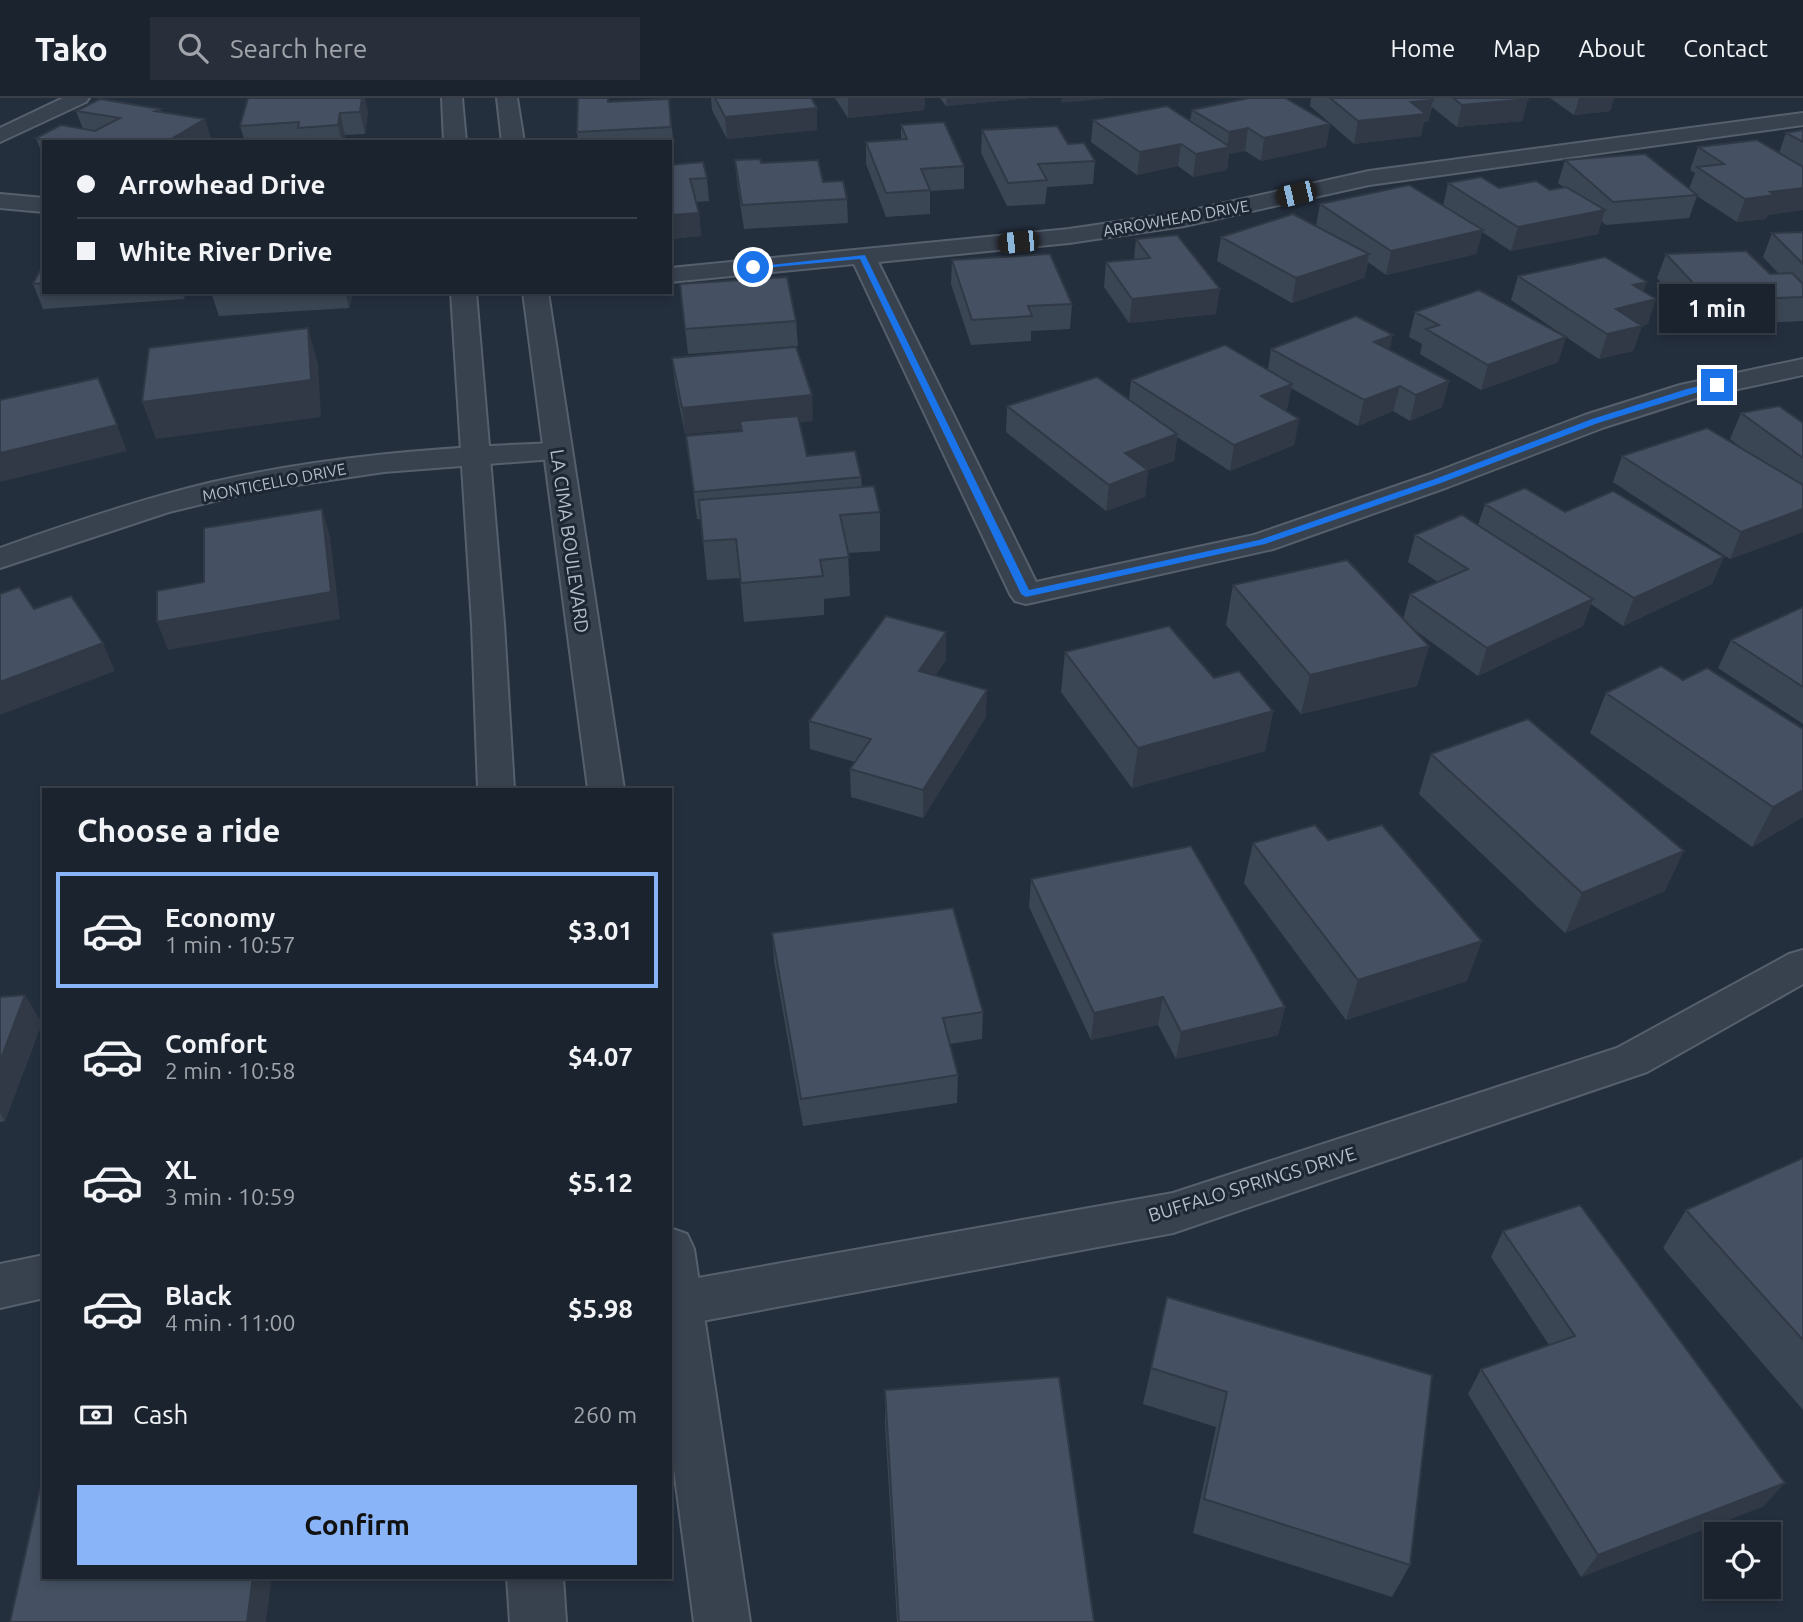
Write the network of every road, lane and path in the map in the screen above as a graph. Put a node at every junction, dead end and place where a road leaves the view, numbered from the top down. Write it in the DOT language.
graph roads {
  1 [pos="79,98"];
  2 [pos="452,98"];
  3 [pos="507,98"];
  4 [pos="1803,120"];
  5 [pos="0,136"];
  6 [pos="455,140"];
  7 [pos="513,140"];
  8 [pos="0,201"];
  9 [pos="42,205"];
  10 [pos="863,257"];
  11 [pos="672,275"];
  12 [pos="469,294"];
  13 [pos="535,294"];
  14 [pos="1803,367"];
  15 [pos="557,452"];
  16 [pos="474,454"];
  17 [pos="0,559"];
  18 [pos="496,788"];
  19 [pos="606,788"];
  20 [pos="1803,965"];
  21 [pos="42,1276"];
  22 [pos="672,1277"];
  23 [pos="0,1286"];
  24 [pos="674,1305"];
  25 [pos="535,1579"];
  26 [pos="538,1622"];
  27 [pos="722,1622"];
  1 -- 5 [label="street"];
  2 -- 6 [label="street"];
  3 -- 7 [label="street"];
  4 -- 10 [label="street, ARROWHEAD DRIVE"];
  8 -- 9 [label="street"];
  10 -- 11 [label="street, ARROWHEAD DRIVE"];
  10 -- 14 [label="street"];
  12 -- 16 [label="street"];
  13 -- 15 [label="street, LA CIMA BOULEVARD"];
  15 -- 16 [label="street, MONTICELLO DRIVE"];
  15 -- 19 [label="street, LA CIMA BOULEVARD"];
  16 -- 17 [label="street, MONTICELLO DRIVE"];
  16 -- 18 [label="street"];
  20 -- 24 [label="street, BUFFALO SPRINGS DRIVE"];
  21 -- 23 [label="street"];
  22 -- 24 [label="street"];
  24 -- 27 [label="street"];
  25 -- 26 [label="street"];
}
